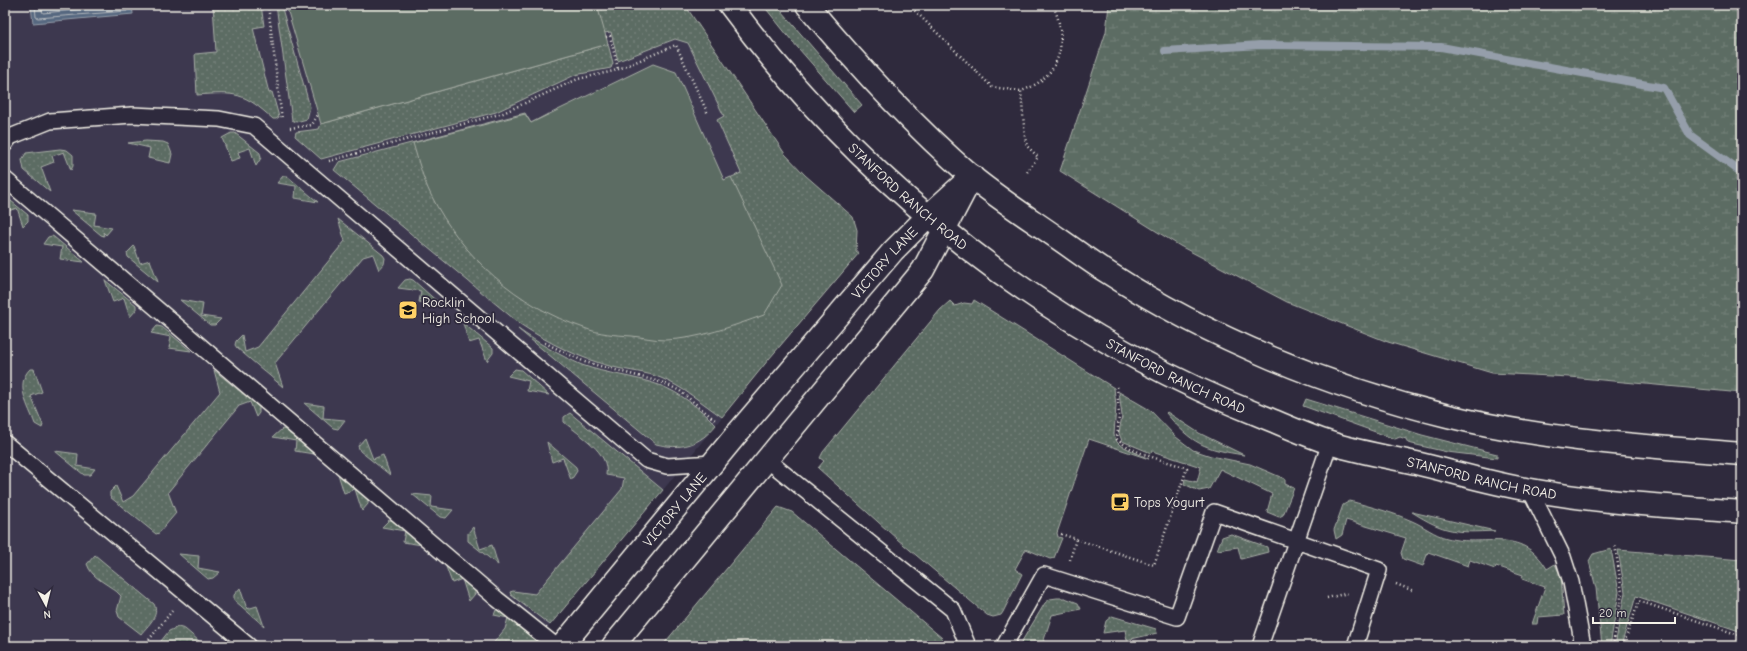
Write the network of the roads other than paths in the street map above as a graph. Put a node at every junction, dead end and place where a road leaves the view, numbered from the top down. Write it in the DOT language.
graph roads {
  1 [pos="730,5"];
  2 [pos="807,5"];
  3 [pos="5,144"];
  4 [pos="972,176"];
  5 [pos="5,179"];
  6 [pos="936,223"];
  7 [pos="5,443"];
  8 [pos="1330,443"];
  9 [pos="1742,454"];
  10 [pos="766,459"];
  11 [pos="713,463"];
  12 [pos="1530,490"];
  13 [pos="1742,512"];
  14 [pos="1297,541"];
  15 [pos="611,645"];
  16 [pos="249,646"];
  17 [pos="556,646"];
  18 [pos="562,646"];
  19 [pos="968,646"];
  20 [pos="1004,646"];
  21 [pos="1260,646"];
  22 [pos="1355,646"];
  23 [pos="1583,646"];
  1 -- 6 [label="main road, STANFORD RANCH ROAD"];
  2 -- 4 [label="main road"];
  3 -- 11 [label="lane"];
  4 -- 6 [label="main road, VICTORY LANE"];
  4 -- 9 [label="main road"];
  5 -- 17 [label="lane"];
  6 -- 8 [label="main road, STANFORD RANCH ROAD"];
  6 -- 10 [label="main road, VICTORY LANE"];
  6 -- 11 [label="main road, VICTORY LANE"];
  7 -- 16 [label="lane"];
  8 -- 12 [label="main road, STANFORD RANCH ROAD"];
  8 -- 14 [label="lane"];
  10 -- 15 [label="main road, VICTORY LANE"];
  10 -- 19 [label="lane"];
  11 -- 18 [label="main road, VICTORY LANE"];
  12 -- 13 [label="main road, STANFORD RANCH ROAD"];
  12 -- 23 [label="lane"];
  14 -- 20 [label="lane"];
  14 -- 21 [label="lane"];
  14 -- 22 [label="lane"];
}
